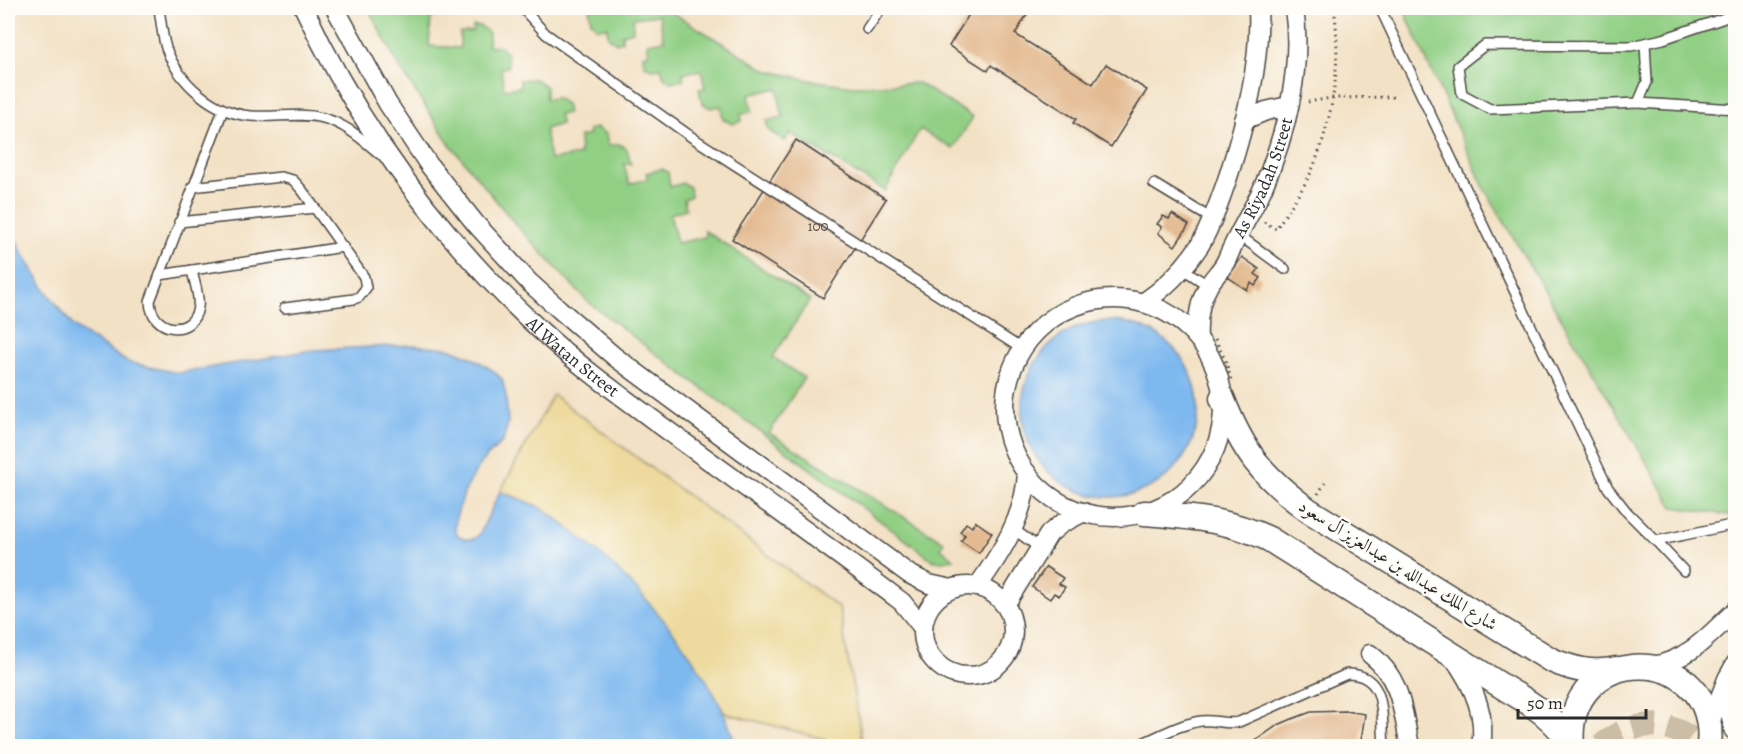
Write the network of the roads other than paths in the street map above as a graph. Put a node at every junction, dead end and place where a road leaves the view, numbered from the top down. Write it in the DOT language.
graph roads {
  1 [pos="159,8"];
  2 [pos="304,8"];
  3 [pos="335,8"];
  4 [pos="522,8"];
  5 [pos="880,8"];
  6 [pos="1258,8"];
  7 [pos="1294,8"];
  8 [pos="1380,8"];
  9 [pos="1736,14"];
  10 [pos="867,29"];
  11 [pos="1646,43"];
  12 [pos="1638,102"];
  13 [pos="1288,106"];
  14 [pos="1736,109"];
  15 [pos="223,110"];
  16 [pos="1244,120"];
  17 [pos="396,167"];
  18 [pos="1154,184"];
  19 [pos="192,187"];
  20 [pos="315,208"];
  21 [pos="1212,219"];
  22 [pos="179,222"];
  23 [pos="1239,235"];
  24 [pos="343,248"];
  25 [pos="1183,269"];
  26 [pos="1285,269"];
  27 [pos="192,270"];
  28 [pos="160,275"];
  29 [pos="1209,286"];
  30 [pos="1143,303"];
  31 [pos="285,308"];
  32 [pos="1206,338"];
  33 [pos="1022,349"];
  34 [pos="1227,390"];
  35 [pos="1027,473"];
  36 [pos="1083,512"];
  37 [pos="1144,513"];
  38 [pos="1736,524"];
  39 [pos="1013,529"];
  40 [pos="1656,542"];
  41 [pos="1040,548"];
  42 [pos="1684,571"];
  43 [pos="977,586"];
  44 [pos="952,589"];
  45 [pos="1005,605"];
  46 [pos="1736,610"];
  47 [pos="923,628"];
  48 [pos="1450,653"];
  49 [pos="1370,654"];
  50 [pos="1736,663"];
  51 [pos="1653,666"];
  52 [pos="1617,669"];
  53 [pos="1736,696"];
  54 [pos="1736,728"];
  55 [pos="1710,739"];
  56 [pos="1572,746"];
  57 [pos="1136,747"];
  58 [pos="1384,747"];
  59 [pos="1410,747"];
  60 [pos="1481,747"];
  1 -- 15 [label="lane"];
  2 -- 17 [label="street, Al Watan Street"];
  3 -- 44 [label="street, Al Watan Street"];
  4 -- 33 [label="lane"];
  5 -- 10 [label="lane"];
  6 -- 16 [label="street, As Riyadah Street"];
  7 -- 13 [label="street, As Riyadah Street"];
  8 -- 40 [label="lane"];
  9 -- 11 [label="lane"];
  11 -- 12 [label="lane"];
  11 -- 12 [label="lane"];
  12 -- 14 [label="lane"];
  13 -- 16 [label="street"];
  13 -- 23 [label="street, As Riyadah Street"];
  15 -- 17 [label="lane"];
  15 -- 19 [label="lane"];
  16 -- 21 [label="street, As Riyadah Street"];
  17 -- 47 [label="street, Al Watan Street"];
  18 -- 21 [label="lane"];
  19 -- 20 [label="lane"];
  19 -- 22 [label="lane"];
  20 -- 22 [label="lane"];
  20 -- 24 [label="lane"];
  21 -- 25 [label="street, As Riyadah Street"];
  22 -- 28 [label="lane"];
  23 -- 26 [label="lane"];
  23 -- 29 [label="street, As Riyadah Street"];
  24 -- 27 [label="lane"];
  24 -- 31 [label="lane"];
  25 -- 29 [label="lane"];
  25 -- 30 [label="street, As Riyadah Street"];
  27 -- 28 [label="lane"];
  27 -- 28 [label="lane"];
  29 -- 32 [label="street, As Riyadah Street"];
  30 -- 32 [label="street"];
  30 -- 33 [label="street"];
  32 -- 34 [label="street"];
  33 -- 35 [label="street"];
  34 -- 37 [label="street"];
  34 -- 52 [label="street, شارع الملك عبدالله بن عبدالعزيز آل سعود"];
  35 -- 36 [label="street"];
  35 -- 39 [label="street"];
  36 -- 37 [label="street"];
  36 -- 41 [label="street"];
  37 -- 48 [label="street"];
  38 -- 40 [label="lane"];
  39 -- 41 [label="lane"];
  39 -- 43 [label="street"];
  40 -- 42 [label="lane"];
  41 -- 45 [label="street"];
  43 -- 44 [label="street"];
  43 -- 45 [label="street"];
  44 -- 47 [label="street"];
  45 -- 47 [label="street"];
  46 -- 51 [label="street"];
  48 -- 56 [label="street"];
  48 -- 60 [label="street"];
  49 -- 59 [label="street"];
  50 -- 55 [label="street"];
  51 -- 52 [label="street, شارع الملك عبدالله بن عبدالعزيز آل سعود"];
  51 -- 55 [label="street"];
  52 -- 56 [label="street"];
  53 -- 54 [label="street"];
  57 -- 58 [label="lane"];
}
